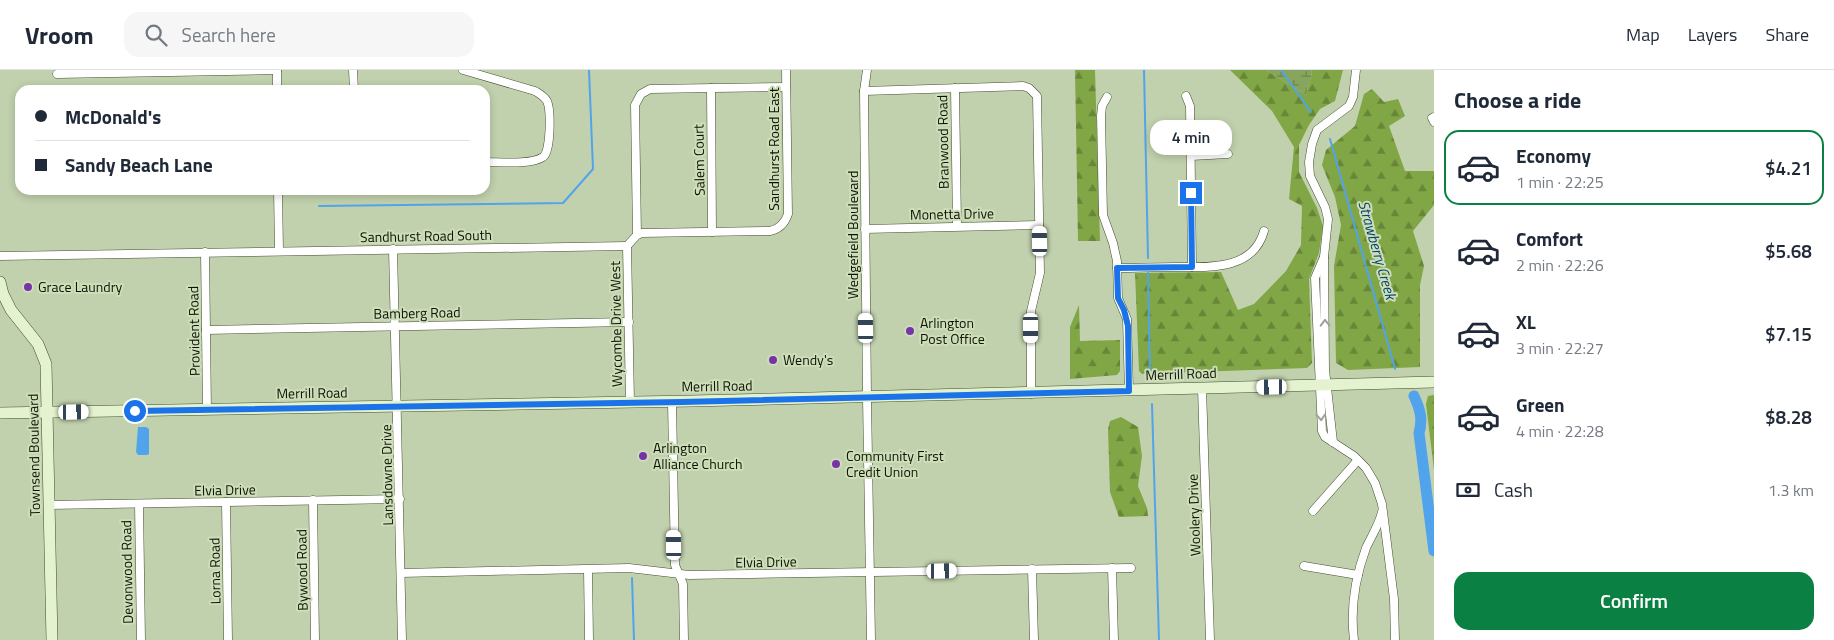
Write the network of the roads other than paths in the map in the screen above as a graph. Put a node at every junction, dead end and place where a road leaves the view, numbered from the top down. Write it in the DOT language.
graph roads {
  1 [pos="277,70"];
  2 [pos="353,70"];
  3 [pos="463,70"];
  4 [pos="786,70"];
  5 [pos="867,70"];
  6 [pos="1355,70"];
  7 [pos="57,74"];
  8 [pos="277,85"];
  9 [pos="354,85"];
  10 [pos="786,86"];
  11 [pos="711,88"];
  12 [pos="955,88"];
  13 [pos="864,91"];
  14 [pos="1186,96"];
  15 [pos="1107,97"];
  16 [pos="1434,117"];
  17 [pos="1434,122"];
  18 [pos="1228,154"];
  19 [pos="1191,156"];
  20 [pos="490,162"];
  21 [pos="278,195"];
  22 [pos="1039,225"];
  23 [pos="957,226"];
  24 [pos="865,228"];
  25 [pos="1264,231"];
  26 [pos="712,232"];
  27 [pos="637,235"];
  28 [pos="627,246"];
  29 [pos="393,249"];
  30 [pos="279,251"];
  31 [pos="205,252"];
  32 [pos="0,256"];
  33 [pos="1192,267"];
  34 [pos="1117,268"];
  35 [pos="0,282"];
  36 [pos="629,322"];
  37 [pos="395,326"];
  38 [pos="206,330"];
  39 [pos="1434,382"];
  40 [pos="1323,385"];
  41 [pos="1202,388"];
  42 [pos="1129,391"];
  43 [pos="1031,394"];
  44 [pos="867,398"];
  45 [pos="630,402"];
  46 [pos="672,402"];
  47 [pos="397,406"];
  48 [pos="207,410"];
  49 [pos="48,412"];
  50 [pos="0,413"];
  51 [pos="1358,460"];
  52 [pos="400,499"];
  53 [pos="313,500"];
  54 [pos="226,502"];
  55 [pos="139,504"];
  56 [pos="49,505"];
  57 [pos="1383,507"];
  58 [pos="1313,511"];
  59 [pos="1304,566"];
  60 [pos="1112,568"];
  61 [pos="1132,568"];
  62 [pos="588,570"];
  63 [pos="1032,570"];
  64 [pos="870,572"];
  65 [pos="402,573"];
  66 [pos="678,574"];
  67 [pos="1358,575"];
  68 [pos="52,640"];
  69 [pos="141,640"];
  70 [pos="228,640"];
  71 [pos="315,640"];
  72 [pos="402,640"];
  73 [pos="589,640"];
  74 [pos="684,640"];
  75 [pos="871,640"];
  76 [pos="1034,640"];
  77 [pos="1114,640"];
  78 [pos="1210,640"];
  79 [pos="1354,640"];
  80 [pos="1395,640"];
  1 -- 7 [label="street"];
  1 -- 8 [label="street"];
  2 -- 9 [label="street"];
  3 -- 20 [label="street"];
  4 -- 10 [label="street, Sandhurst Road East"];
  5 -- 13 [label="street, Wedgefield Boulevard"];
  6 -- 40 [label="street"];
  10 -- 11 [label="street"];
  10 -- 26 [label="street, Sandhurst Road East"];
  11 -- 26 [label="street, Salem Court"];
  11 -- 27 [label="street"];
  12 -- 13 [label="street"];
  12 -- 22 [label="street"];
  12 -- 23 [label="street, Branwood Road"];
  13 -- 24 [label="street, Wedgefield Boulevard"];
  14 -- 19 [label="street"];
  15 -- 34 [label="street"];
  16 -- 17 [label="street"];
  18 -- 19 [label="street"];
  19 -- 33 [label="street"];
  21 -- 30 [label="street"];
  22 -- 23 [label="street, Monetta Drive"];
  22 -- 43 [label="street"];
  23 -- 24 [label="street, Monetta Drive"];
  24 -- 44 [label="street, Wedgefield Boulevard"];
  25 -- 33 [label="street"];
  26 -- 27 [label="street"];
  27 -- 28 [label="street"];
  28 -- 29 [label="street, Sandhurst Road South"];
  28 -- 36 [label="street, Wycombe Drive West"];
  29 -- 30 [label="street, Sandhurst Road South"];
  29 -- 37 [label="street, Lansdowne Drive"];
  30 -- 31 [label="street, Sandhurst Road South"];
  31 -- 32 [label="street, Sandhurst Road South"];
  31 -- 38 [label="street, Provident Road"];
  33 -- 34 [label="street"];
  34 -- 42 [label="street"];
  35 -- 49 [label="main road, Townsend Boulevard"];
  36 -- 37 [label="street, Bamberg Road"];
  36 -- 45 [label="street, Wycombe Drive West"];
  37 -- 38 [label="street, Bamberg Road"];
  37 -- 47 [label="street, Lansdowne Drive"];
  38 -- 48 [label="street, Provident Road"];
  39 -- 40 [label="main road, Merrill Road"];
  40 -- 41 [label="main road, Merrill Road"];
  40 -- 51 [label="street"];
  41 -- 42 [label="main road, Merrill Road"];
  41 -- 78 [label="street, Woolery Drive"];
  42 -- 43 [label="main road, Merrill Road"];
  43 -- 44 [label="main road, Merrill Road"];
  44 -- 46 [label="main road, Merrill Road"];
  44 -- 64 [label="street, Wedgefield Boulevard"];
  45 -- 46 [label="main road, Merrill Road"];
  45 -- 47 [label="main road, Merrill Road"];
  46 -- 66 [label="street"];
  47 -- 48 [label="main road, Merrill Road"];
  47 -- 52 [label="street, Lansdowne Drive"];
  48 -- 49 [label="main road, Merrill Road"];
  49 -- 50 [label="main road, Merrill Road"];
  49 -- 56 [label="main road, Townsend Boulevard"];
  51 -- 57 [label="street"];
  51 -- 58 [label="street"];
  52 -- 53 [label="street, Elvia Drive"];
  52 -- 65 [label="street, Lansdowne Drive"];
  53 -- 54 [label="street, Elvia Drive"];
  53 -- 71 [label="street, Bywood Road"];
  54 -- 55 [label="street, Elvia Drive"];
  54 -- 70 [label="street, Lorna Road"];
  55 -- 56 [label="street, Elvia Drive"];
  55 -- 69 [label="street, Devonwood Road"];
  56 -- 68 [label="main road, Townsend Boulevard"];
  57 -- 67 [label="street"];
  57 -- 80 [label="street"];
  59 -- 67 [label="street"];
  60 -- 61 [label="street, Elvia Drive"];
  60 -- 63 [label="street, Elvia Drive"];
  60 -- 77 [label="street"];
  62 -- 65 [label="street, Elvia Drive"];
  62 -- 66 [label="street, Elvia Drive"];
  62 -- 73 [label="street"];
  63 -- 64 [label="street, Elvia Drive"];
  63 -- 76 [label="street"];
  64 -- 66 [label="street, Elvia Drive"];
  64 -- 75 [label="street, Wedgefield Boulevard"];
  65 -- 72 [label="street, Lansdowne Drive"];
  66 -- 74 [label="street"];
  67 -- 79 [label="street"];
}
